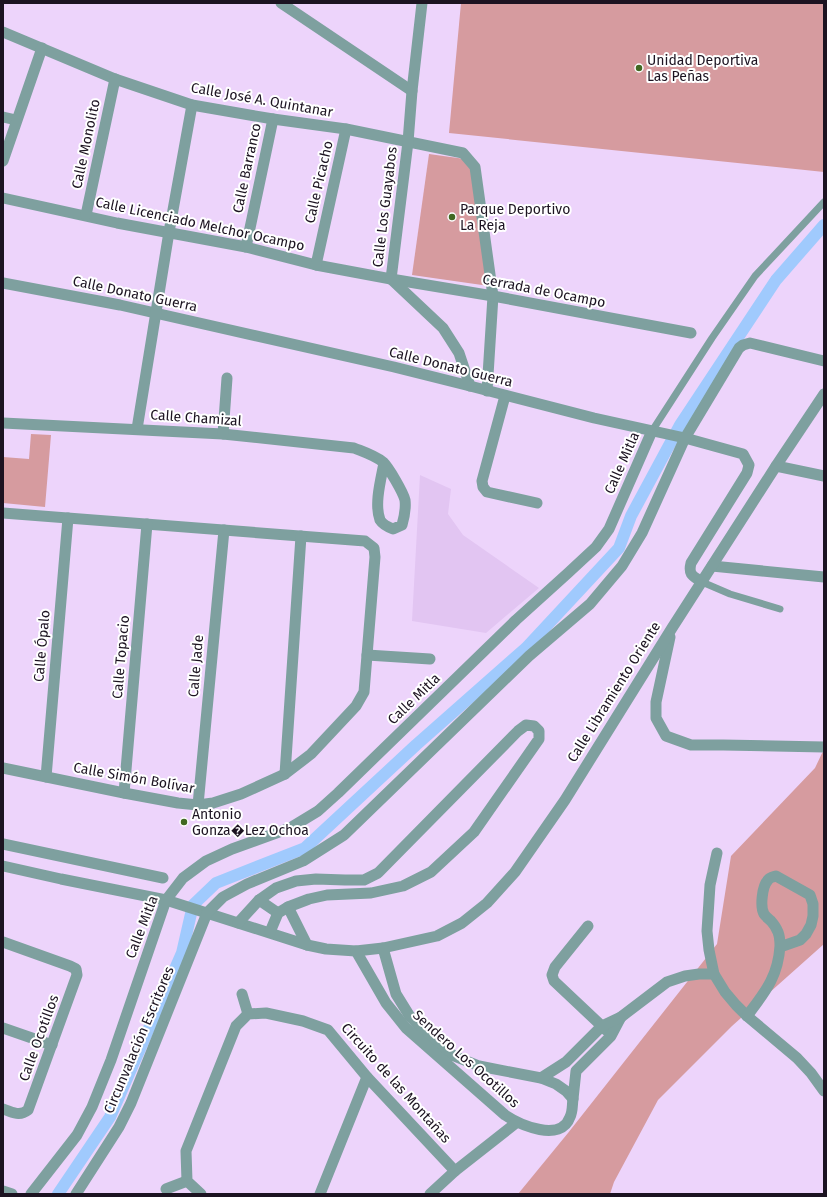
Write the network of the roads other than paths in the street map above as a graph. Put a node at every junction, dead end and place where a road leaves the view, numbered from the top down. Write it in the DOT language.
graph roads {
  1 [pos="281,3"];
  2 [pos="419,5"];
  3 [pos="3,32"];
  4 [pos="42,48"];
  5 [pos="115,79"];
  6 [pos="412,91"];
  7 [pos="192,105"];
  8 [pos="3,117"];
  9 [pos="273,119"];
  10 [pos="16,120"];
  11 [pos="346,129"];
  12 [pos="408,142"];
  13 [pos="3,161"];
  14 [pos="3,198"];
  15 [pos="824,202"];
  16 [pos="86,215"];
  17 [pos="169,232"];
  18 [pos="246,247"];
  19 [pos="316,265"];
  20 [pos="391,279"];
  21 [pos="3,283"];
  22 [pos="494,296"];
  23 [pos="155,313"];
  24 [pos="691,333"];
  25 [pos="824,361"];
  26 [pos="227,378"];
  27 [pos="470,386"];
  28 [pos="486,391"];
  29 [pos="824,394"];
  30 [pos="505,396"];
  31 [pos="3,423"];
  32 [pos="137,429"];
  33 [pos="656,432"];
  34 [pos="223,434"];
  35 [pos="680,437"];
  36 [pos="384,463"];
  37 [pos="776,466"];
  38 [pos="824,476"];
  39 [pos="537,503"];
  40 [pos="3,513"];
  41 [pos="68,518"];
  42 [pos="147,524"];
  43 [pos="224,530"];
  44 [pos="301,536"];
  45 [pos="712,566"];
  46 [pos="824,576"];
  47 [pos="702,582"];
  48 [pos="780,609"];
  49 [pos="672,628"];
  50 [pos="367,655"];
  51 [pos="430,659"];
  52 [pos="824,747"];
  53 [pos="3,768"];
  54 [pos="285,774"];
  55 [pos="46,777"];
  56 [pos="124,793"];
  57 [pos="198,805"];
  58 [pos="3,844"];
  59 [pos="717,853"];
  60 [pos="3,866"];
  61 [pos="163,878"];
  62 [pos="259,900"];
  63 [pos="172,902"];
  64 [pos="283,910"];
  65 [pos="202,912"];
  66 [pos="238,923"];
  67 [pos="588,926"];
  68 [pos="270,932"];
  69 [pos="3,942"];
  70 [pos="307,945"];
  71 [pos="780,946"];
  72 [pos="383,948"];
  73 [pos="356,951"];
  74 [pos="714,974"];
  75 [pos="242,994"];
  76 [pos="248,1014"];
  77 [pos="747,1016"];
  78 [pos="621,1017"];
  79 [pos="602,1026"];
  80 [pos="3,1028"];
  81 [pos="611,1036"];
  82 [pos="52,1045"];
  83 [pos="566,1062"];
  84 [pos="576,1071"];
  85 [pos="367,1077"];
  86 [pos="541,1078"];
  87 [pos="824,1091"];
  88 [pos="573,1099"];
  89 [pos="3,1109"];
  90 [pos="516,1123"];
  91 [pos="455,1171"];
  92 [pos="187,1181"];
  93 [pos="166,1189"];
  94 [pos="3,1191"];
  95 [pos="12,1194"];
  96 [pos="31,1194"];
  97 [pos="76,1194"];
  98 [pos="201,1194"];
  99 [pos="320,1194"];
  100 [pos="430,1194"];
  1 -- 6 [label="street"];
  2 -- 6 [label="street, Calle Los Guayabos"];
  3 -- 4 [label="street, Calle José A. Quintanar"];
  4 -- 5 [label="street, Calle José A. Quintanar"];
  4 -- 10 [label="street"];
  5 -- 7 [label="street, Calle José A. Quintanar"];
  5 -- 16 [label="street, Calle Monolito"];
  6 -- 12 [label="street, Calle Los Guayabos"];
  7 -- 9 [label="street, Calle José A. Quintanar"];
  7 -- 17 [label="street"];
  8 -- 10 [label="street"];
  9 -- 11 [label="street, Calle José A. Quintanar"];
  9 -- 18 [label="street, Calle Barranco"];
  10 -- 13 [label="street"];
  11 -- 12 [label="street, Calle José A. Quintanar"];
  11 -- 19 [label="street, Calle Picacho"];
  12 -- 20 [label="street, Calle Los Guayabos"];
  12 -- 22 [label="street, Calle José A. Quintanar"];
  14 -- 16 [label="street, Calle Licenciado Melchor Ocampo"];
  15 -- 33 [label="lane, Calle Mitla"];
  16 -- 17 [label="street, Calle Licenciado Melchor Ocampo"];
  17 -- 18 [label="street, Calle Licenciado Melchor Ocampo"];
  17 -- 23 [label="street"];
  18 -- 19 [label="street, Calle Licenciado Melchor Ocampo"];
  19 -- 20 [label="street, Calle Licenciado Melchor Ocampo"];
  20 -- 22 [label="street, Cerrada de Ocampo"];
  20 -- 27 [label="street, Calle Los Guayabos"];
  21 -- 23 [label="street, Calle Donato Guerra"];
  22 -- 24 [label="street, Cerrada de Ocampo"];
  22 -- 28 [label="street, Calle José A. Quintanar"];
  23 -- 27 [label="street, Calle Donato Guerra"];
  23 -- 32 [label="street"];
  25 -- 35 [label="street"];
  26 -- 34 [label="street"];
  27 -- 28 [label="street, Calle Donato Guerra"];
  28 -- 30 [label="street, Calle Donato Guerra"];
  29 -- 37 [label="street, Calle Libramiento Oriente"];
  30 -- 33 [label="street, Calle Donato Guerra"];
  30 -- 39 [label="street"];
  31 -- 32 [label="street, Calle Chamizal"];
  32 -- 34 [label="street, Calle Chamizal"];
  33 -- 35 [label="street, Calle Donato Guerra"];
  33 -- 63 [label="street, Calle Mitla"];
  34 -- 36 [label="street, Calle Chamizal"];
  35 -- 47 [label="street, Calle Donato Guerra"];
  35 -- 65 [label="street"];
  36 -- 36 [label="street, Calle Chamizal"];
  37 -- 38 [label="street"];
  37 -- 45 [label="street, Calle Libramiento Oriente"];
  40 -- 41 [label="street"];
  41 -- 42 [label="street"];
  41 -- 55 [label="street, Calle Ópalo"];
  42 -- 43 [label="street"];
  42 -- 56 [label="street, Calle Topacio"];
  43 -- 44 [label="street"];
  43 -- 57 [label="street, Calle Jade"];
  44 -- 50 [label="street, Calle Simón Bolívar"];
  44 -- 54 [label="street"];
  45 -- 46 [label="street"];
  45 -- 47 [label="street, Calle Libramiento Oriente"];
  47 -- 48 [label="lane"];
  47 -- 49 [label="street, Calle Libramiento Oriente"];
  49 -- 52 [label="street"];
  49 -- 72 [label="street, Calle Libramiento Oriente"];
  50 -- 51 [label="street"];
  50 -- 54 [label="street, Calle Simón Bolívar"];
  53 -- 55 [label="street, Calle Simón Bolívar"];
  54 -- 57 [label="street, Calle Simón Bolívar"];
  55 -- 56 [label="street, Calle Simón Bolívar"];
  56 -- 57 [label="street, Calle Simón Bolívar"];
  58 -- 61 [label="street"];
  59 -- 74 [label="street"];
  60 -- 63 [label="street, Calle Libramiento Oriente"];
  62 -- 64 [label="street"];
  62 -- 64 [label="street"];
  62 -- 66 [label="street"];
  63 -- 65 [label="street, Calle Libramiento Oriente"];
  63 -- 96 [label="street, Calle Mitla"];
  64 -- 68 [label="street"];
  64 -- 70 [label="street"];
  65 -- 66 [label="street, Calle Libramiento Oriente"];
  65 -- 97 [label="street, Circunvalación Escritores"];
  66 -- 68 [label="street, Calle Libramiento Oriente"];
  67 -- 79 [label="street"];
  68 -- 70 [label="street, Calle Libramiento Oriente"];
  69 -- 82 [label="street, Calle Ocotillos"];
  70 -- 73 [label="street, Calle Libramiento Oriente"];
  71 -- 71 [label="street"];
  71 -- 77 [label="street"];
  72 -- 73 [label="street, Calle Libramiento Oriente"];
  72 -- 86 [label="street, Sendero Los Ocotillos"];
  73 -- 90 [label="street, Sendero Los Ocotillos"];
  74 -- 77 [label="street"];
  74 -- 78 [label="street"];
  75 -- 76 [label="street"];
  76 -- 85 [label="street, Circuito de las Montañas"];
  76 -- 92 [label="street"];
  77 -- 87 [label="street"];
  78 -- 79 [label="street"];
  78 -- 81 [label="street"];
  79 -- 81 [label="street"];
  79 -- 83 [label="street"];
  80 -- 82 [label="street"];
  81 -- 84 [label="street"];
  82 -- 89 [label="street, Calle Ocotillos"];
  83 -- 84 [label="street"];
  83 -- 86 [label="street"];
  84 -- 88 [label="street"];
  85 -- 91 [label="street, Circuito de las Montañas"];
  85 -- 99 [label="street"];
  86 -- 88 [label="street, Sendero Los Ocotillos"];
  88 -- 90 [label="street, Sendero Los Ocotillos"];
  90 -- 91 [label="street"];
  91 -- 100 [label="street"];
  92 -- 93 [label="street"];
  92 -- 98 [label="street"];
  94 -- 95 [label="street"];
}
